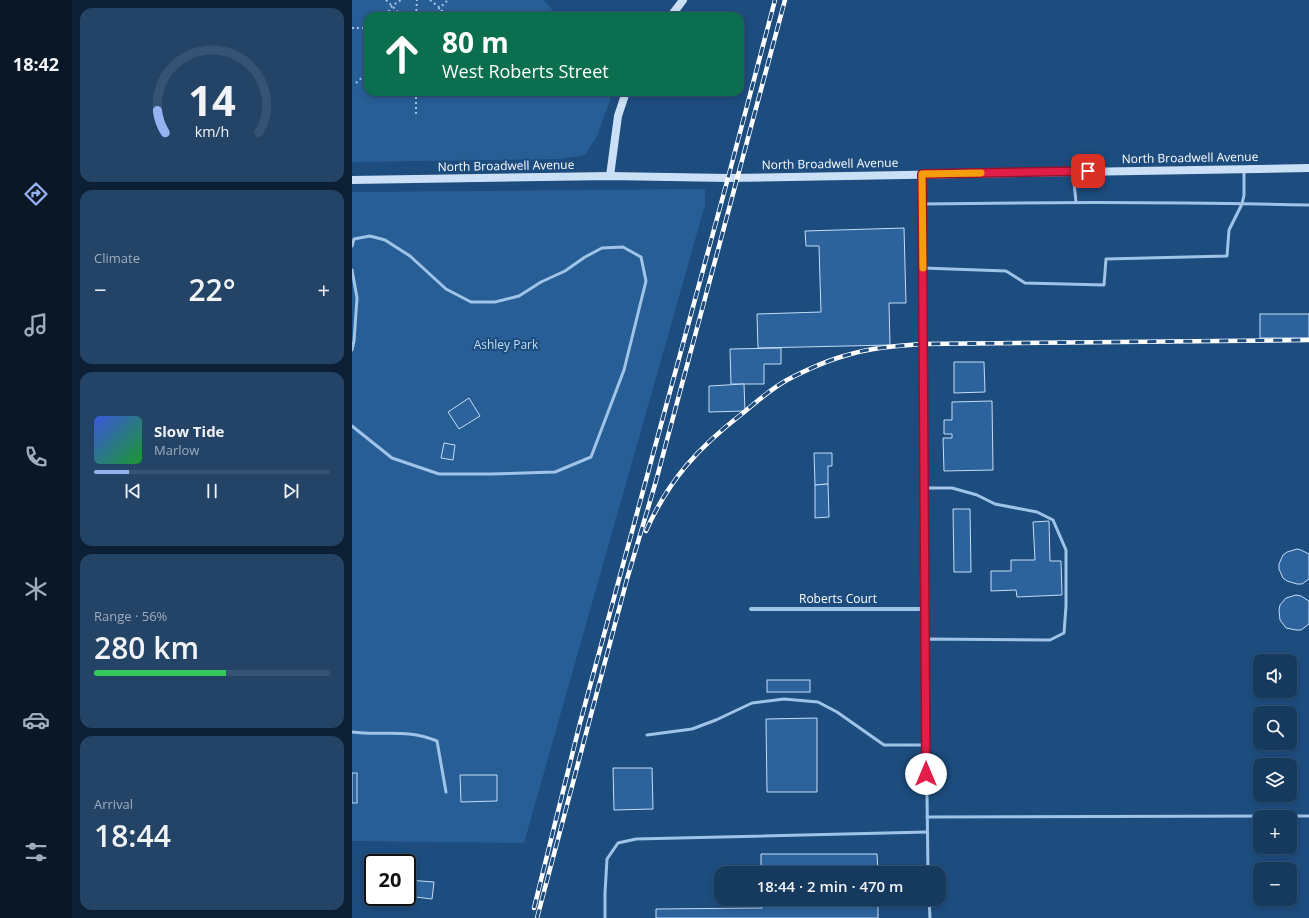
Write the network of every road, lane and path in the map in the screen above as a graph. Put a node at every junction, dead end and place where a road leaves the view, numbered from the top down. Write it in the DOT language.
graph roads {
  1 [pos="386,0"];
  2 [pos="401,0"];
  3 [pos="417,0"];
  4 [pos="430,0"];
  5 [pos="448,0"];
  6 [pos="683,0"];
  7 [pos="392,6"];
  8 [pos="440,8"];
  9 [pos="388,12"];
  10 [pos="398,12"];
  11 [pos="416,12"];
  12 [pos="435,12"];
  13 [pos="442,12"];
  14 [pos="674,12"];
  15 [pos="352,28"];
  16 [pos="364,28"];
  17 [pos="364,76"];
  18 [pos="356,84"];
  19 [pos="416,96"];
  20 [pos="625,96"];
  21 [pos="416,114"];
  22 [pos="1309,168"];
  23 [pos="1244,169"];
  24 [pos="1073,172"];
  25 [pos="922,174"];
  26 [pos="610,176"];
  27 [pos="352,180"];
  28 [pos="1076,202"];
  29 [pos="922,204"];
  30 [pos="1242,204"];
  31 [pos="1309,206"];
  32 [pos="352,246"];
  33 [pos="923,268"];
  34 [pos="352,270"];
  35 [pos="352,350"];
  36 [pos="352,426"];
  37 [pos="924,488"];
  38 [pos="751,609"];
  39 [pos="925,609"];
  40 [pos="925,639"];
  41 [pos="352,732"];
  42 [pos="647,735"];
  43 [pos="926,744"];
  44 [pos="446,792"];
  45 [pos="1309,816"];
  46 [pos="927,817"];
  47 [pos="927,832"];
  48 [pos="928,866"];
  49 [pos="929,906"];
  50 [pos="605,918"];
  51 [pos="930,918"];
  1 -- 7 [label="path"];
  2 -- 7 [label="path"];
  3 -- 11 [label="path"];
  4 -- 8 [label="path"];
  5 -- 8 [label="path"];
  6 -- 14 [label="main road"];
  7 -- 9 [label="path"];
  7 -- 10 [label="path"];
  8 -- 12 [label="path"];
  8 -- 13 [label="path"];
  15 -- 16 [label="path"];
  17 -- 18 [label="path"];
  19 -- 21 [label="path"];
  20 -- 26 [label="main road"];
  22 -- 23 [label="main road, North Broadwell Avenue"];
  23 -- 24 [label="main road, North Broadwell Avenue"];
  23 -- 30 [label="lane"];
  24 -- 25 [label="main road, North Broadwell Avenue"];
  24 -- 28 [label="lane"];
  25 -- 26 [label="main road, North Broadwell Avenue"];
  25 -- 29 [label="street"];
  26 -- 27 [label="main road, North Broadwell Avenue"];
  28 -- 29 [label="lane"];
  28 -- 30 [label="lane"];
  29 -- 33 [label="street"];
  30 -- 31 [label="lane"];
  30 -- 33 [label="lane"];
  32 -- 36 [label="lane"];
  33 -- 37 [label="street"];
  34 -- 35 [label="lane"];
  37 -- 39 [label="street"];
  37 -- 40 [label="lane"];
  38 -- 39 [label="street, Roberts Court"];
  39 -- 40 [label="street"];
  40 -- 43 [label="lane"];
  41 -- 44 [label="lane"];
  42 -- 43 [label="lane"];
  43 -- 46 [label="lane"];
  45 -- 46 [label="lane"];
  46 -- 47 [label="lane"];
  47 -- 48 [label="lane"];
  47 -- 50 [label="lane"];
  49 -- 51 [label="lane"];
}
